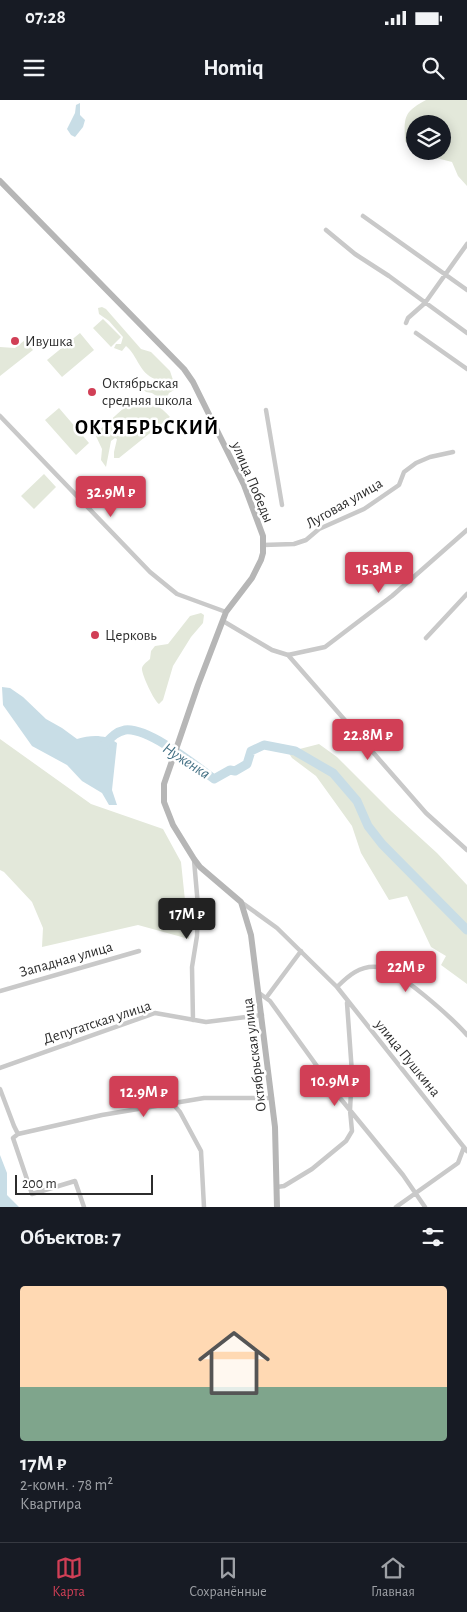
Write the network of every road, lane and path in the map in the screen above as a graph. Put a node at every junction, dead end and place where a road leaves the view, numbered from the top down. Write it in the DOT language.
graph roads {
  1 [pos="0,180"];
  2 [pos="363,216"];
  3 [pos="326,230"];
  4 [pos="467,244"];
  5 [pos="446,275"];
  6 [pos="467,290"];
  7 [pos="425,303"];
  8 [pos="406,322"];
  9 [pos="416,333"];
  10 [pos="467,333"];
  11 [pos="467,369"];
  12 [pos="266,410"];
  13 [pos="0,416"];
  14 [pos="453,452"];
  15 [pos="282,505"];
  16 [pos="467,530"];
  17 [pos="263,545"];
  18 [pos="467,594"];
  19 [pos="226,612"];
  20 [pos="223,621"];
  21 [pos="426,638"];
  22 [pos="288,655"];
  23 [pos="467,850"];
  24 [pos="194,859"];
  25 [pos="241,902"];
  26 [pos="301,951"];
  27 [pos="139,952"];
  28 [pos="337,988"];
  29 [pos="0,991"];
  30 [pos="259,993"];
  31 [pos="266,998"];
  32 [pos="347,1002"];
  33 [pos="262,1015"];
  34 [pos="193,1020"];
  35 [pos="467,1035"];
  36 [pos="0,1068"];
  37 [pos="0,1090"];
  38 [pos="272,1098"];
  39 [pos="172,1103"];
  40 [pos="350,1111"];
  41 [pos="18,1134"];
  42 [pos="465,1149"];
  43 [pos="277,1187"];
  44 [pos="414,1194"];
  45 [pos="84,1207"];
  46 [pos="204,1207"];
  47 [pos="277,1207"];
  48 [pos="396,1207"];
  49 [pos="424,1207"];
  1 -- 17 [label="street, улица Победы"];
  2 -- 5 [label="street"];
  3 -- 7 [label="street"];
  4 -- 5 [label="street"];
  5 -- 6 [label="street"];
  5 -- 7 [label="street"];
  7 -- 8 [label="street"];
  7 -- 10 [label="street"];
  9 -- 11 [label="street"];
  12 -- 15 [label="street"];
  13 -- 19 [label="street"];
  14 -- 17 [label="street, Луговая улица"];
  16 -- 22 [label="street"];
  17 -- 19 [label="street, улица Победы"];
  18 -- 21 [label="street"];
  19 -- 20 [label="street, улица Победы"];
  20 -- 22 [label="street"];
  20 -- 24 [label="street, улица Победы"];
  22 -- 23 [label="street"];
  24 -- 25 [label="street, улица Победы"];
  24 -- 34 [label="street"];
  25 -- 26 [label="street, улица Пушкина"];
  25 -- 30 [label="street, Октябрьская улица"];
  26 -- 28 [label="street, улица Пушкина"];
  26 -- 31 [label="street"];
  27 -- 29 [label="street, Западная улица"];
  28 -- 32 [label="street, улица Пушкина"];
  28 -- 35 [label="street"];
  30 -- 31 [label="street"];
  30 -- 33 [label="street, Октябрьская улица"];
  31 -- 40 [label="street"];
  32 -- 40 [label="street"];
  32 -- 42 [label="street, улица Пушкина"];
  33 -- 34 [label="street, Депутатская улица"];
  33 -- 38 [label="street, Октябрьская улица"];
  34 -- 36 [label="street, Депутатская улица"];
  37 -- 41 [label="street"];
  38 -- 39 [label="street"];
  38 -- 43 [label="street, Октябрьская улица"];
  39 -- 41 [label="street"];
  39 -- 46 [label="street"];
  40 -- 43 [label="street"];
  40 -- 44 [label="street"];
  41 -- 45 [label="street"];
  42 -- 44 [label="street"];
  43 -- 47 [label="street, Октябрьская улица"];
  44 -- 48 [label="street"];
  44 -- 49 [label="street"];
}
